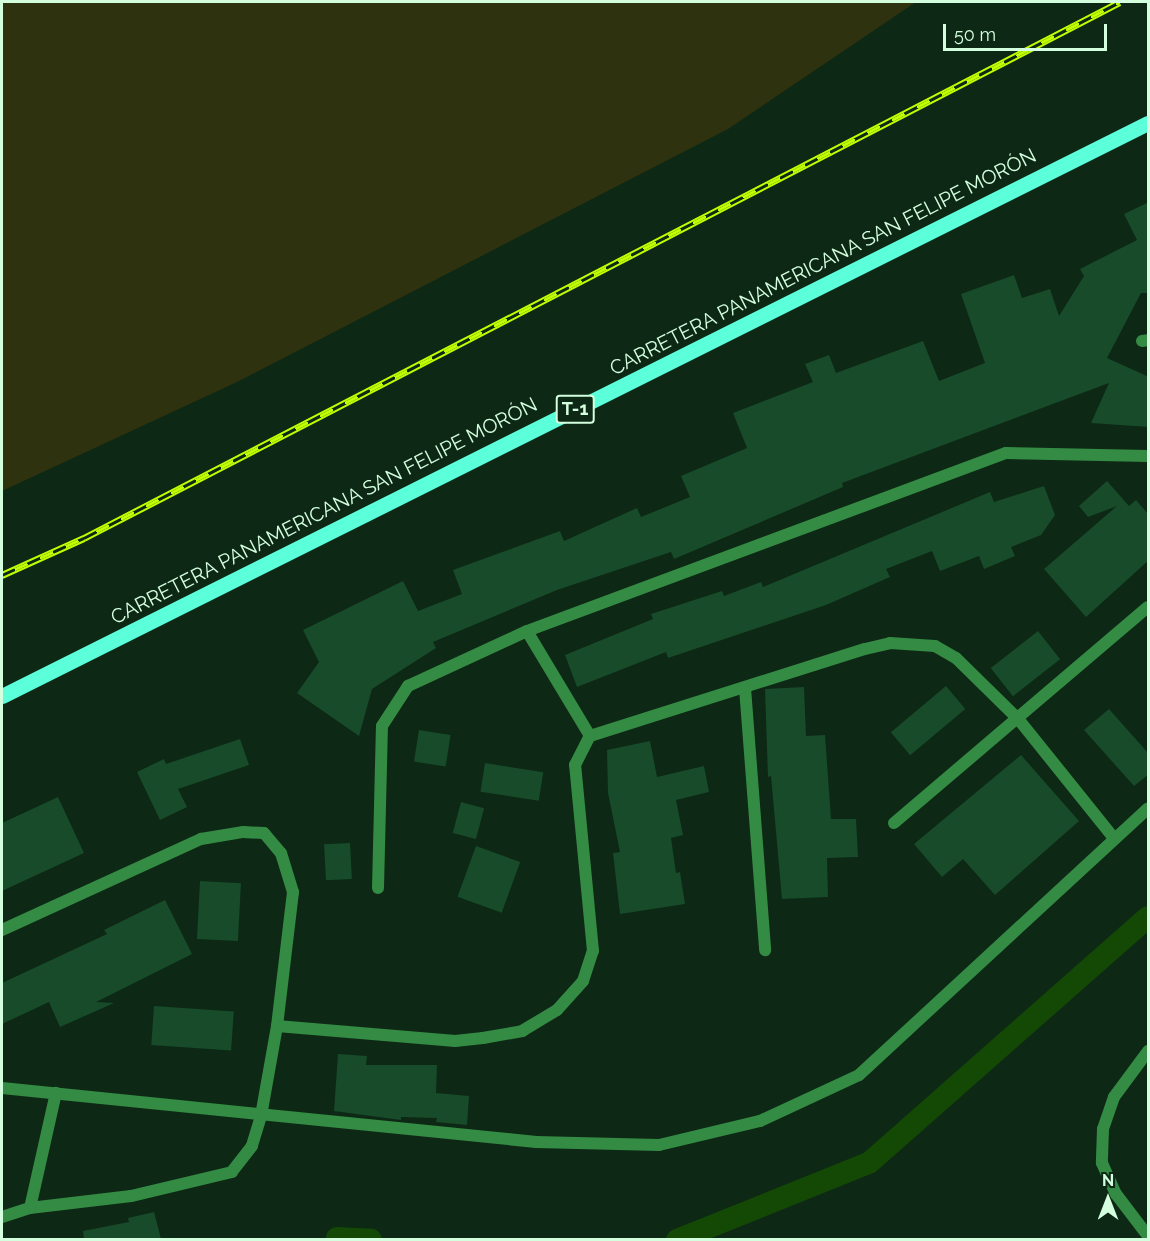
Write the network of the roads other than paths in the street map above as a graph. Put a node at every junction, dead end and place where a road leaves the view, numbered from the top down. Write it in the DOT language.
graph roads {
  1 [pos="1149,123"];
  2 [pos="1149,456"];
  3 [pos="1149,607"];
  4 [pos="527,631"];
  5 [pos="745,688"];
  6 [pos="2,696"];
  7 [pos="1019,720"];
  8 [pos="590,736"];
  9 [pos="1149,808"];
  10 [pos="894,823"];
  11 [pos="1113,837"];
  12 [pos="378,888"];
  13 [pos="2,930"];
  14 [pos="765,950"];
  15 [pos="277,1026"];
  16 [pos="1149,1051"];
  17 [pos="2,1088"];
  18 [pos="56,1093"];
  19 [pos="261,1116"];
  20 [pos="30,1208"];
  21 [pos="2,1217"];
  22 [pos="1149,1236"];
  1 -- 6 [label="main road, CARRETERA PANAMERICANA SAN FELIPE MORÓN / T-1"];
  2 -- 4 [label="street"];
  3 -- 7 [label="street"];
  4 -- 8 [label="street"];
  4 -- 12 [label="street"];
  5 -- 7 [label="street"];
  5 -- 8 [label="street"];
  5 -- 14 [label="street"];
  7 -- 10 [label="street"];
  7 -- 11 [label="street"];
  8 -- 15 [label="street"];
  9 -- 11 [label="street"];
  11 -- 19 [label="street"];
  13 -- 15 [label="street"];
  15 -- 19 [label="street"];
  16 -- 22 [label="street"];
  17 -- 18 [label="street"];
  18 -- 19 [label="street"];
  18 -- 20 [label="street"];
  19 -- 20 [label="street"];
  20 -- 21 [label="street"];
}
